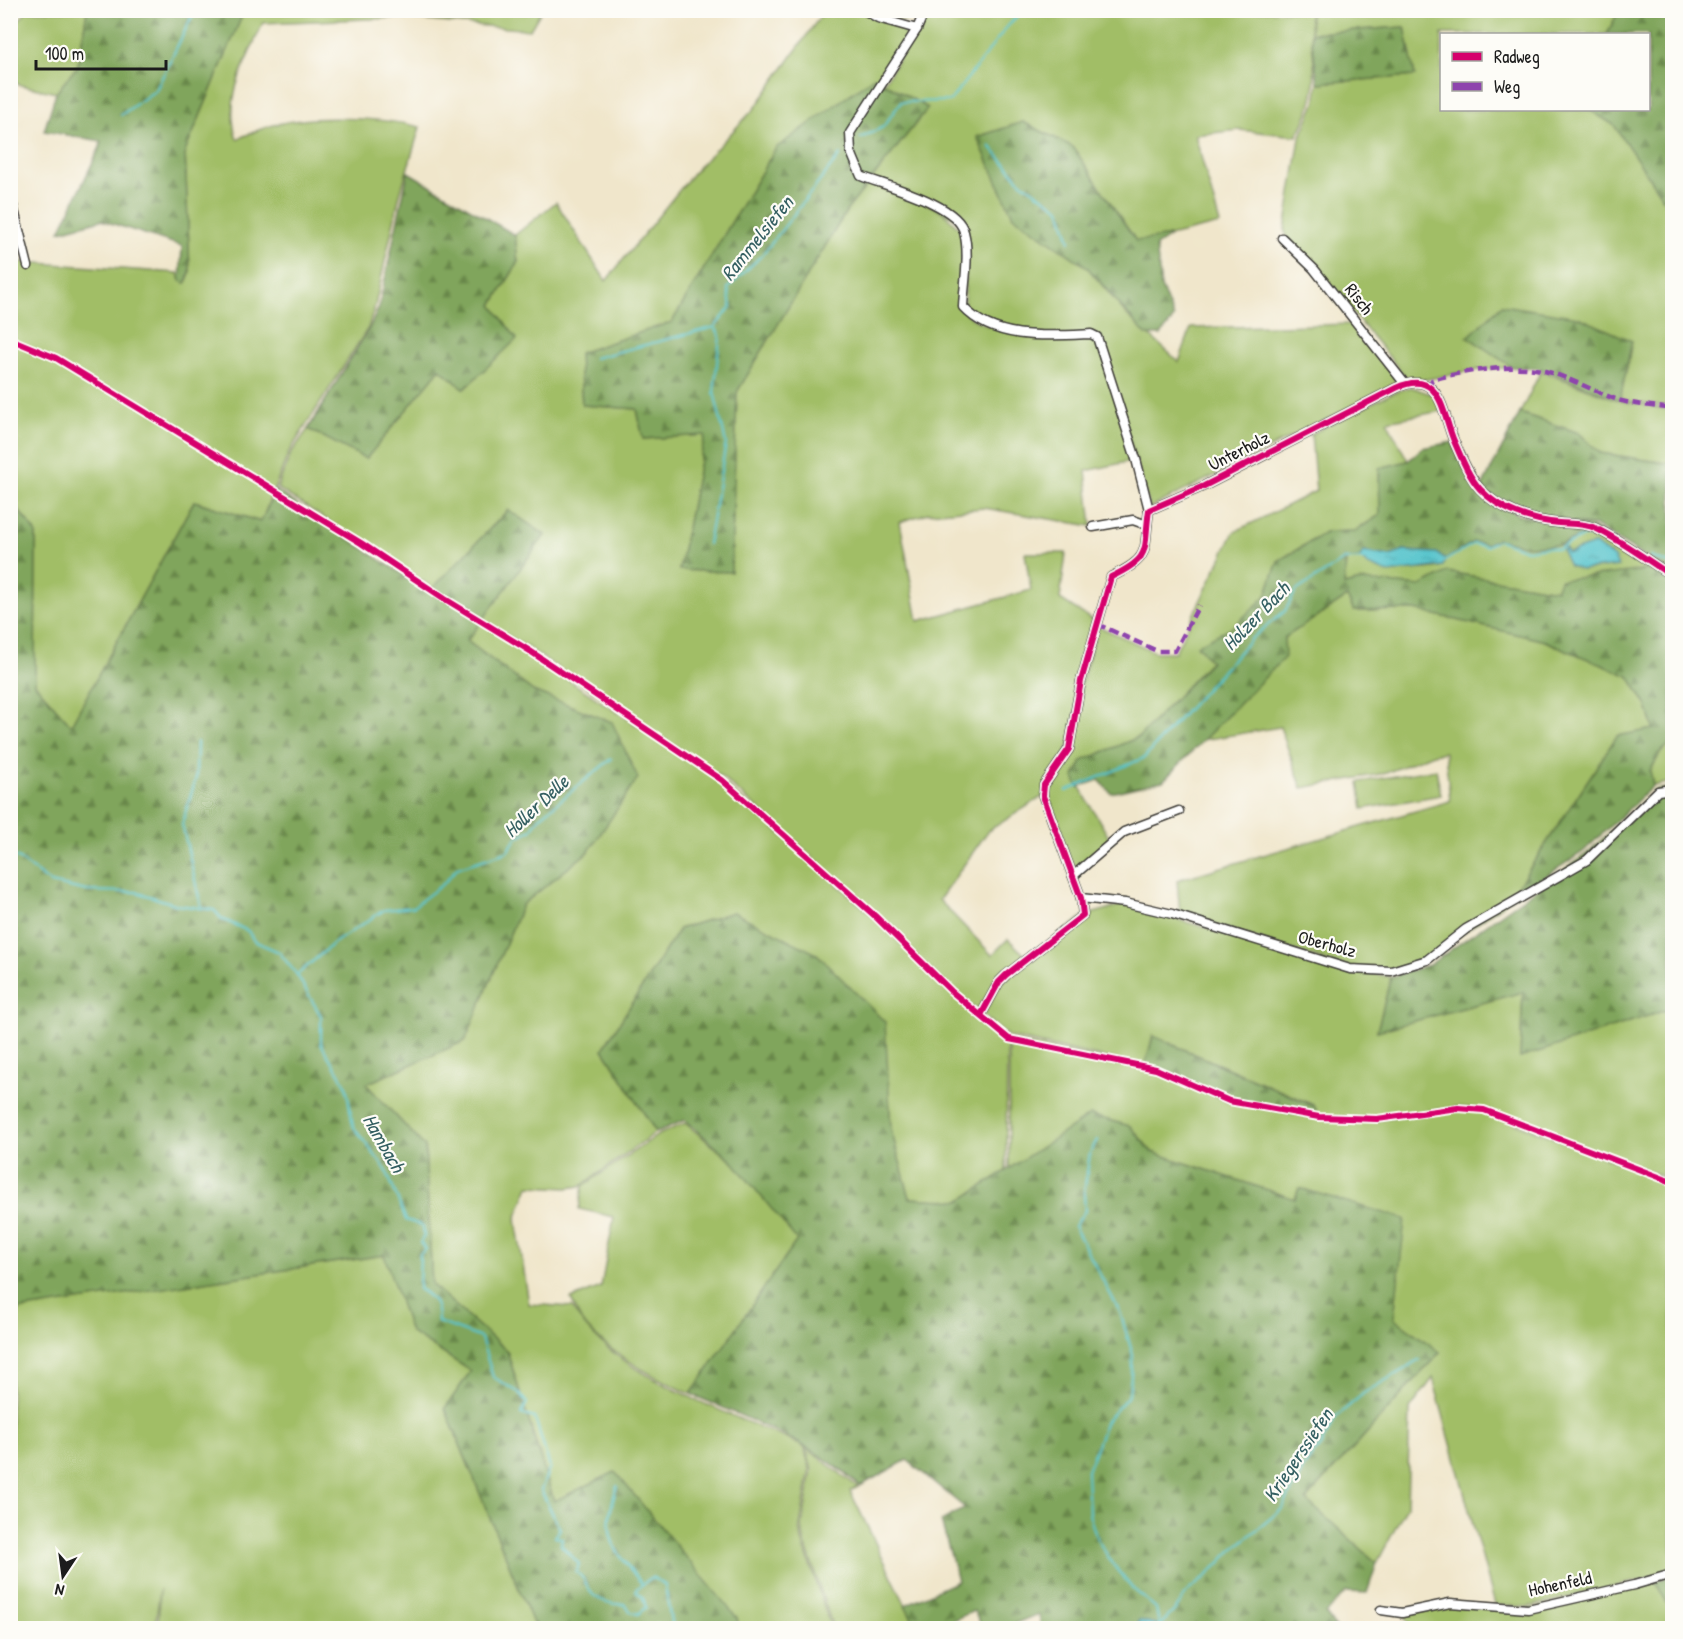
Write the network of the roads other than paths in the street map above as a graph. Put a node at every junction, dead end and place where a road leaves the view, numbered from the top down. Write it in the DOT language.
graph roads {
  1 [pos="864,10"];
  2 [pos="926,10"];
  3 [pos="917,29"];
  4 [pos="10,194"];
  5 [pos="1282,238"];
  6 [pos="28,266"];
  7 [pos="1405,384"];
  8 [pos="1149,510"];
  9 [pos="1147,525"];
  10 [pos="1093,527"];
  11 [pos="1672,576"];
  12 [pos="1672,789"];
  13 [pos="1179,811"];
  14 [pos="1073,876"];
  15 [pos="1081,898"];
  16 [pos="981,1015"];
  17 [pos="1672,1574"];
  18 [pos="1381,1610"];
  1 -- 3 [label="street"];
  2 -- 3 [label="street"];
  3 -- 8 [label="street"];
  4 -- 6 [label="street"];
  5 -- 7 [label="street, Risch"];
  7 -- 8 [label="street, Unterholz"];
  7 -- 11 [label="street"];
  8 -- 9 [label="street"];
  9 -- 10 [label="street"];
  9 -- 14 [label="street"];
  12 -- 15 [label="street, Oberholz"];
  13 -- 14 [label="street"];
  14 -- 15 [label="street"];
  15 -- 16 [label="street"];
  17 -- 18 [label="street, Hohenfeld"];
}
